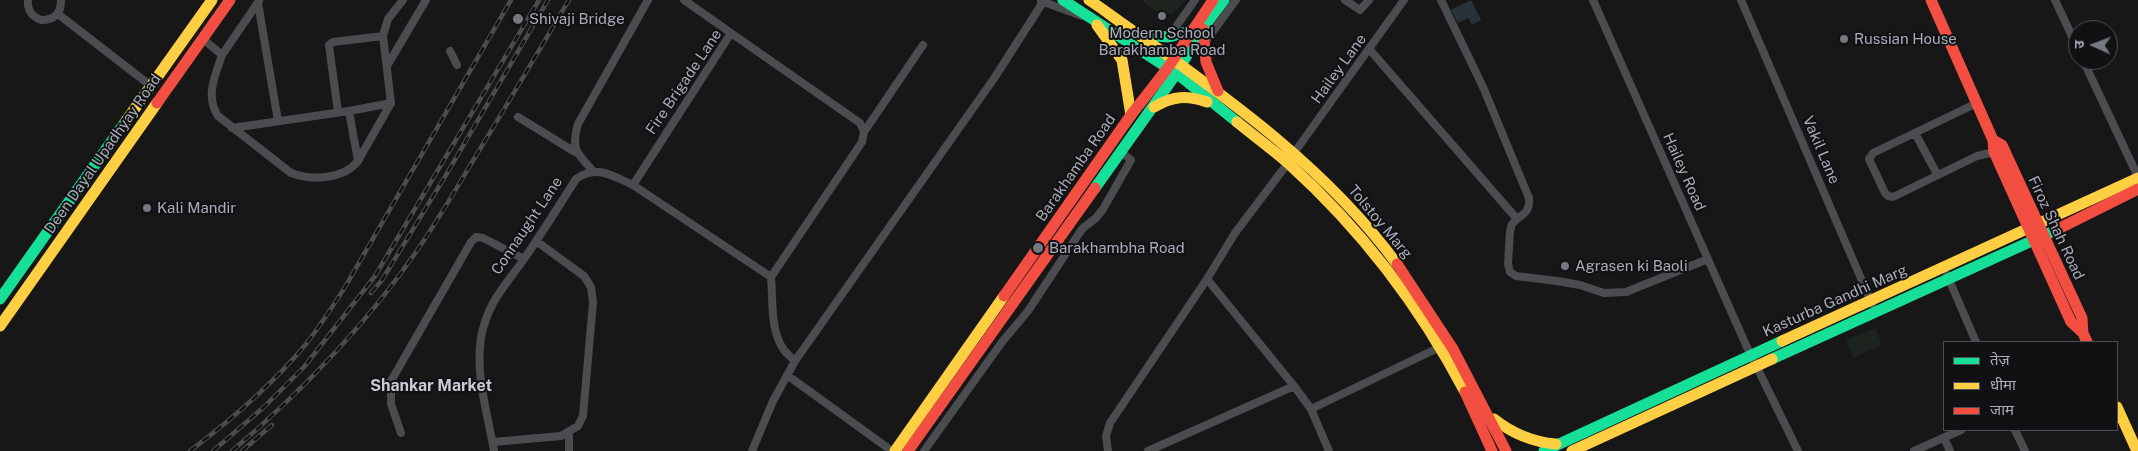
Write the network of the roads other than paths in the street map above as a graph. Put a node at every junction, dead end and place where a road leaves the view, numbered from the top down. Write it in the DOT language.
graph roads {
  1 [pos="28,0"];
  2 [pos="61,0"];
  3 [pos="212,0"];
  4 [pos="230,0"];
  5 [pos="403,0"];
  6 [pos="426,0"];
  7 [pos="648,0"];
  8 [pos="684,0"];
  9 [pos="1063,0"];
  10 [pos="1089,0"];
  11 [pos="1195,0"];
  12 [pos="1213,0"];
  13 [pos="1224,0"];
  14 [pos="1236,0"];
  15 [pos="1345,0"];
  16 [pos="1369,0"];
  17 [pos="1404,0"];
  18 [pos="1441,0"];
  19 [pos="1593,0"];
  20 [pos="1742,0"];
  21 [pos="1931,0"];
  22 [pos="2055,0"];
  23 [pos="1042,1"];
  24 [pos="259,2"];
  25 [pos="1100,4"];
  26 [pos="58,14"];
  27 [pos="1095,21"];
  28 [pos="1198,28"];
  29 [pos="2068,28"];
  30 [pos="731,32"];
  31 [pos="1137,34"];
  32 [pos="384,36"];
  33 [pos="1168,38"];
  34 [pos="203,39"];
  35 [pos="923,44"];
  36 [pos="1203,45"];
  37 [pos="1370,50"];
  38 [pos="450,51"];
  39 [pos="222,55"];
  40 [pos="457,65"];
  41 [pos="387,66"];
  42 [pos="1175,67"];
  43 [pos="2088,70"];
  44 [pos="151,86"];
  45 [pos="1217,99"];
  46 [pos="391,103"];
  47 [pos="1977,103"];
  48 [pos="1150,109"];
  49 [pos="349,111"];
  50 [pos="338,112"];
  51 [pos="1131,115"];
  52 [pos="518,118"];
  53 [pos="278,121"];
  54 [pos="232,128"];
  55 [pos="864,132"];
  56 [pos="1915,133"];
  57 [pos="1993,146"];
  58 [pos="1120,151"];
  59 [pos="576,152"];
  60 [pos="1291,158"];
  61 [pos="358,161"];
  62 [pos="593,171"];
  63 [pos="1937,174"];
  64 [pos="2138,178"];
  65 [pos="633,185"];
  66 [pos="2138,189"];
  67 [pos="1517,219"];
  68 [pos="2039,224"];
  69 [pos="2027,230"];
  70 [pos="2044,237"];
  71 [pos="536,241"];
  72 [pos="2033,242"];
  73 [pos="524,259"];
  74 [pos="1708,260"];
  75 [pos="1946,273"];
  76 [pos="771,277"];
  77 [pos="1206,279"];
  78 [pos="0,299"];
  79 [pos="1873,307"];
  80 [pos="0,326"];
  81 [pos="2085,338"];
  82 [pos="1976,341"];
  83 [pos="1440,347"];
  84 [pos="1751,355"];
  85 [pos="795,361"];
  86 [pos="968,366"];
  87 [pos="1757,367"];
  88 [pos="980,373"];
  89 [pos="787,375"];
  90 [pos="1294,386"];
  91 [pos="2118,409"];
  92 [pos="1311,410"];
  93 [pos="1489,414"];
  94 [pos="1484,431"];
  95 [pos="1959,431"];
  96 [pos="2015,431"];
  97 [pos="569,432"];
  98 [pos="401,433"];
  99 [pos="1944,438"];
  100 [pos="493,442"];
  101 [pos="1559,444"];
  102 [pos="494,451"];
  103 [pos="569,451"];
  104 [pos="752,451"];
  105 [pos="893,451"];
  106 [pos="908,451"];
  107 [pos="924,451"];
  108 [pos="1108,451"];
  109 [pos="1148,451"];
  110 [pos="1329,451"];
  111 [pos="1481,451"];
  112 [pos="1492,451"];
  113 [pos="1506,451"];
  114 [pos="1544,451"];
  115 [pos="1573,451"];
  116 [pos="1798,451"];
  117 [pos="1914,451"];
  118 [pos="1950,451"];
  119 [pos="2024,451"];
  120 [pos="2137,451"];
  1 -- 26 [label="street"];
  2 -- 26 [label="street"];
  3 -- 44 [label="main road, Deen Dayal Upadhyay Road"];
  4 -- 34 [label="main road, Deen Dayal Upadhyay Road"];
  5 -- 32 [label="street"];
  6 -- 41 [label="street"];
  7 -- 59 [label="street"];
  8 -- 30 [label="street"];
  9 -- 27 [label="main road"];
  10 -- 25 [label="main road"];
  11 -- 33 [label="street"];
  12 -- 28 [label="main road, Barakhamba Road"];
  13 -- 28 [label="main road, Barakhamba Road"];
  14 -- 36 [label="street"];
  15 -- 16 [label="street"];
  17 -- 37 [label="street, Hailey Lane"];
  18 -- 67 [label="street"];
  19 -- 74 [label="street, Hailey Road"];
  20 -- 79 [label="street, Vakil Lane"];
  21 -- 47 [label="main road, Firoz Shah Road"];
  22 -- 29 [label="street"];
  23 -- 27 [label="street"];
  23 -- 85 [label="street"];
  24 -- 39 [label="street"];
  24 -- 53 [label="street"];
  25 -- 31 [label="main road"];
  26 -- 44 [label="street"];
  27 -- 42 [label="main road"];
  27 -- 51 [label="main road"];
  28 -- 33 [label="main road"];
  28 -- 36 [label="main road"];
  28 -- 42 [label="main road, Barakhamba Road"];
  30 -- 55 [label="street, Fire Brigade Lane"];
  30 -- 65 [label="street, Fire Brigade Lane"];
  31 -- 33 [label="main road"];
  31 -- 42 [label="main road"];
  32 -- 41 [label="street"];
  32 -- 50 [label="street"];
  34 -- 39 [label="street"];
  34 -- 80 [label="main road, Deen Dayal Upadhyay Road"];
  35 -- 55 [label="street"];
  36 -- 45 [label="main road"];
  37 -- 60 [label="street, Hailey Lane"];
  37 -- 67 [label="street"];
  38 -- 40 [label="street"];
  39 -- 54 [label="street"];
  41 -- 46 [label="street"];
  42 -- 45 [label="main road, Tolstoy Marg"];
  42 -- 48 [label="main road, Barakhamba Road"];
  42 -- 51 [label="main road, Barakhamba Road"];
  43 -- 64 [label="street"];
  44 -- 78 [label="main road, Deen Dayal Upadhyay Road"];
  45 -- 48 [label="main road"];
  45 -- 60 [label="main road, Tolstoy Marg"];
  46 -- 49 [label="street"];
  46 -- 61 [label="street"];
  47 -- 56 [label="street"];
  47 -- 57 [label="main road, Firoz Shah Road"];
  48 -- 58 [label="main road, Barakhamba Road"];
  49 -- 50 [label="street"];
  49 -- 61 [label="street"];
  50 -- 53 [label="street"];
  51 -- 105 [label="main road, Barakhamba Road"];
  52 -- 59 [label="street"];
  53 -- 54 [label="street"];
  54 -- 61 [label="street"];
  55 -- 76 [label="street"];
  56 -- 63 [label="street"];
  56 -- 63 [label="street"];
  57 -- 63 [label="street"];
  57 -- 68 [label="main road, Firoz Shah Road"];
  57 -- 69 [label="main road, Firoz Shah Road"];
  58 -- 86 [label="main road, Barakhamba Road"];
  58 -- 88 [label="street"];
  59 -- 62 [label="street"];
  60 -- 77 [label="street, Hailey Lane"];
  60 -- 83 [label="main road, Tolstoy Marg"];
  60 -- 93 [label="main road, Tolstoy Marg"];
  62 -- 65 [label="street"];
  62 -- 71 [label="street, Connaught Lane"];
  64 -- 68 [label="main road, Kasturba Gandhi Marg"];
  65 -- 76 [label="street"];
  66 -- 70 [label="main road, Kasturba Gandhi Marg"];
  67 -- 74 [label="street"];
  68 -- 69 [label="main road, Kasturba Gandhi Marg"];
  68 -- 70 [label="main road, Firoz Shah Road"];
  69 -- 72 [label="main road, Firoz Shah Road"];
  69 -- 75 [label="main road, Kasturba Gandhi Marg"];
  70 -- 72 [label="main road, Kasturba Gandhi Marg"];
  70 -- 81 [label="main road, Firoz Shah Road"];
  71 -- 73 [label="street, Connaught Lane"];
  71 -- 97 [label="street"];
  72 -- 75 [label="main road, Kasturba Gandhi Marg"];
  72 -- 81 [label="main road, Firoz Shah Road"];
  73 -- 98 [label="street"];
  73 -- 100 [label="street, Connaught Lane"];
  74 -- 84 [label="street, Hailey Road"];
  75 -- 79 [label="main road, Kasturba Gandhi Marg"];
  75 -- 82 [label="street"];
  76 -- 85 [label="street"];
  77 -- 90 [label="street"];
  77 -- 108 [label="street, Hailey Lane"];
  79 -- 84 [label="main road, Kasturba Gandhi Marg"];
  79 -- 87 [label="main road, Kasturba Gandhi Marg"];
  83 -- 92 [label="street"];
  83 -- 94 [label="main road, Tolstoy Marg"];
  84 -- 87 [label="street, Hailey Road"];
  84 -- 101 [label="main road, Kasturba Gandhi Marg"];
  85 -- 89 [label="street"];
  86 -- 88 [label="street"];
  86 -- 106 [label="main road, Barakhamba Road"];
  87 -- 115 [label="main road, Kasturba Gandhi Marg"];
  87 -- 116 [label="street, Hailey Road"];
  88 -- 107 [label="street"];
  89 -- 104 [label="street"];
  89 -- 105 [label="street"];
  90 -- 92 [label="street"];
  90 -- 109 [label="street"];
  91 -- 120 [label="main road"];
  92 -- 110 [label="street"];
  93 -- 101 [label="main road"];
  93 -- 113 [label="main road, Tolstoy Marg"];
  94 -- 111 [label="main road"];
  94 -- 112 [label="main road, Tolstoy Marg"];
  95 -- 99 [label="street"];
  96 -- 119 [label="street"];
  97 -- 100 [label="street"];
  97 -- 103 [label="street"];
  99 -- 117 [label="street"];
  99 -- 118 [label="street"];
  100 -- 102 [label="street, Connaught Lane"];
  101 -- 114 [label="main road, Kasturba Gandhi Marg"];
}
